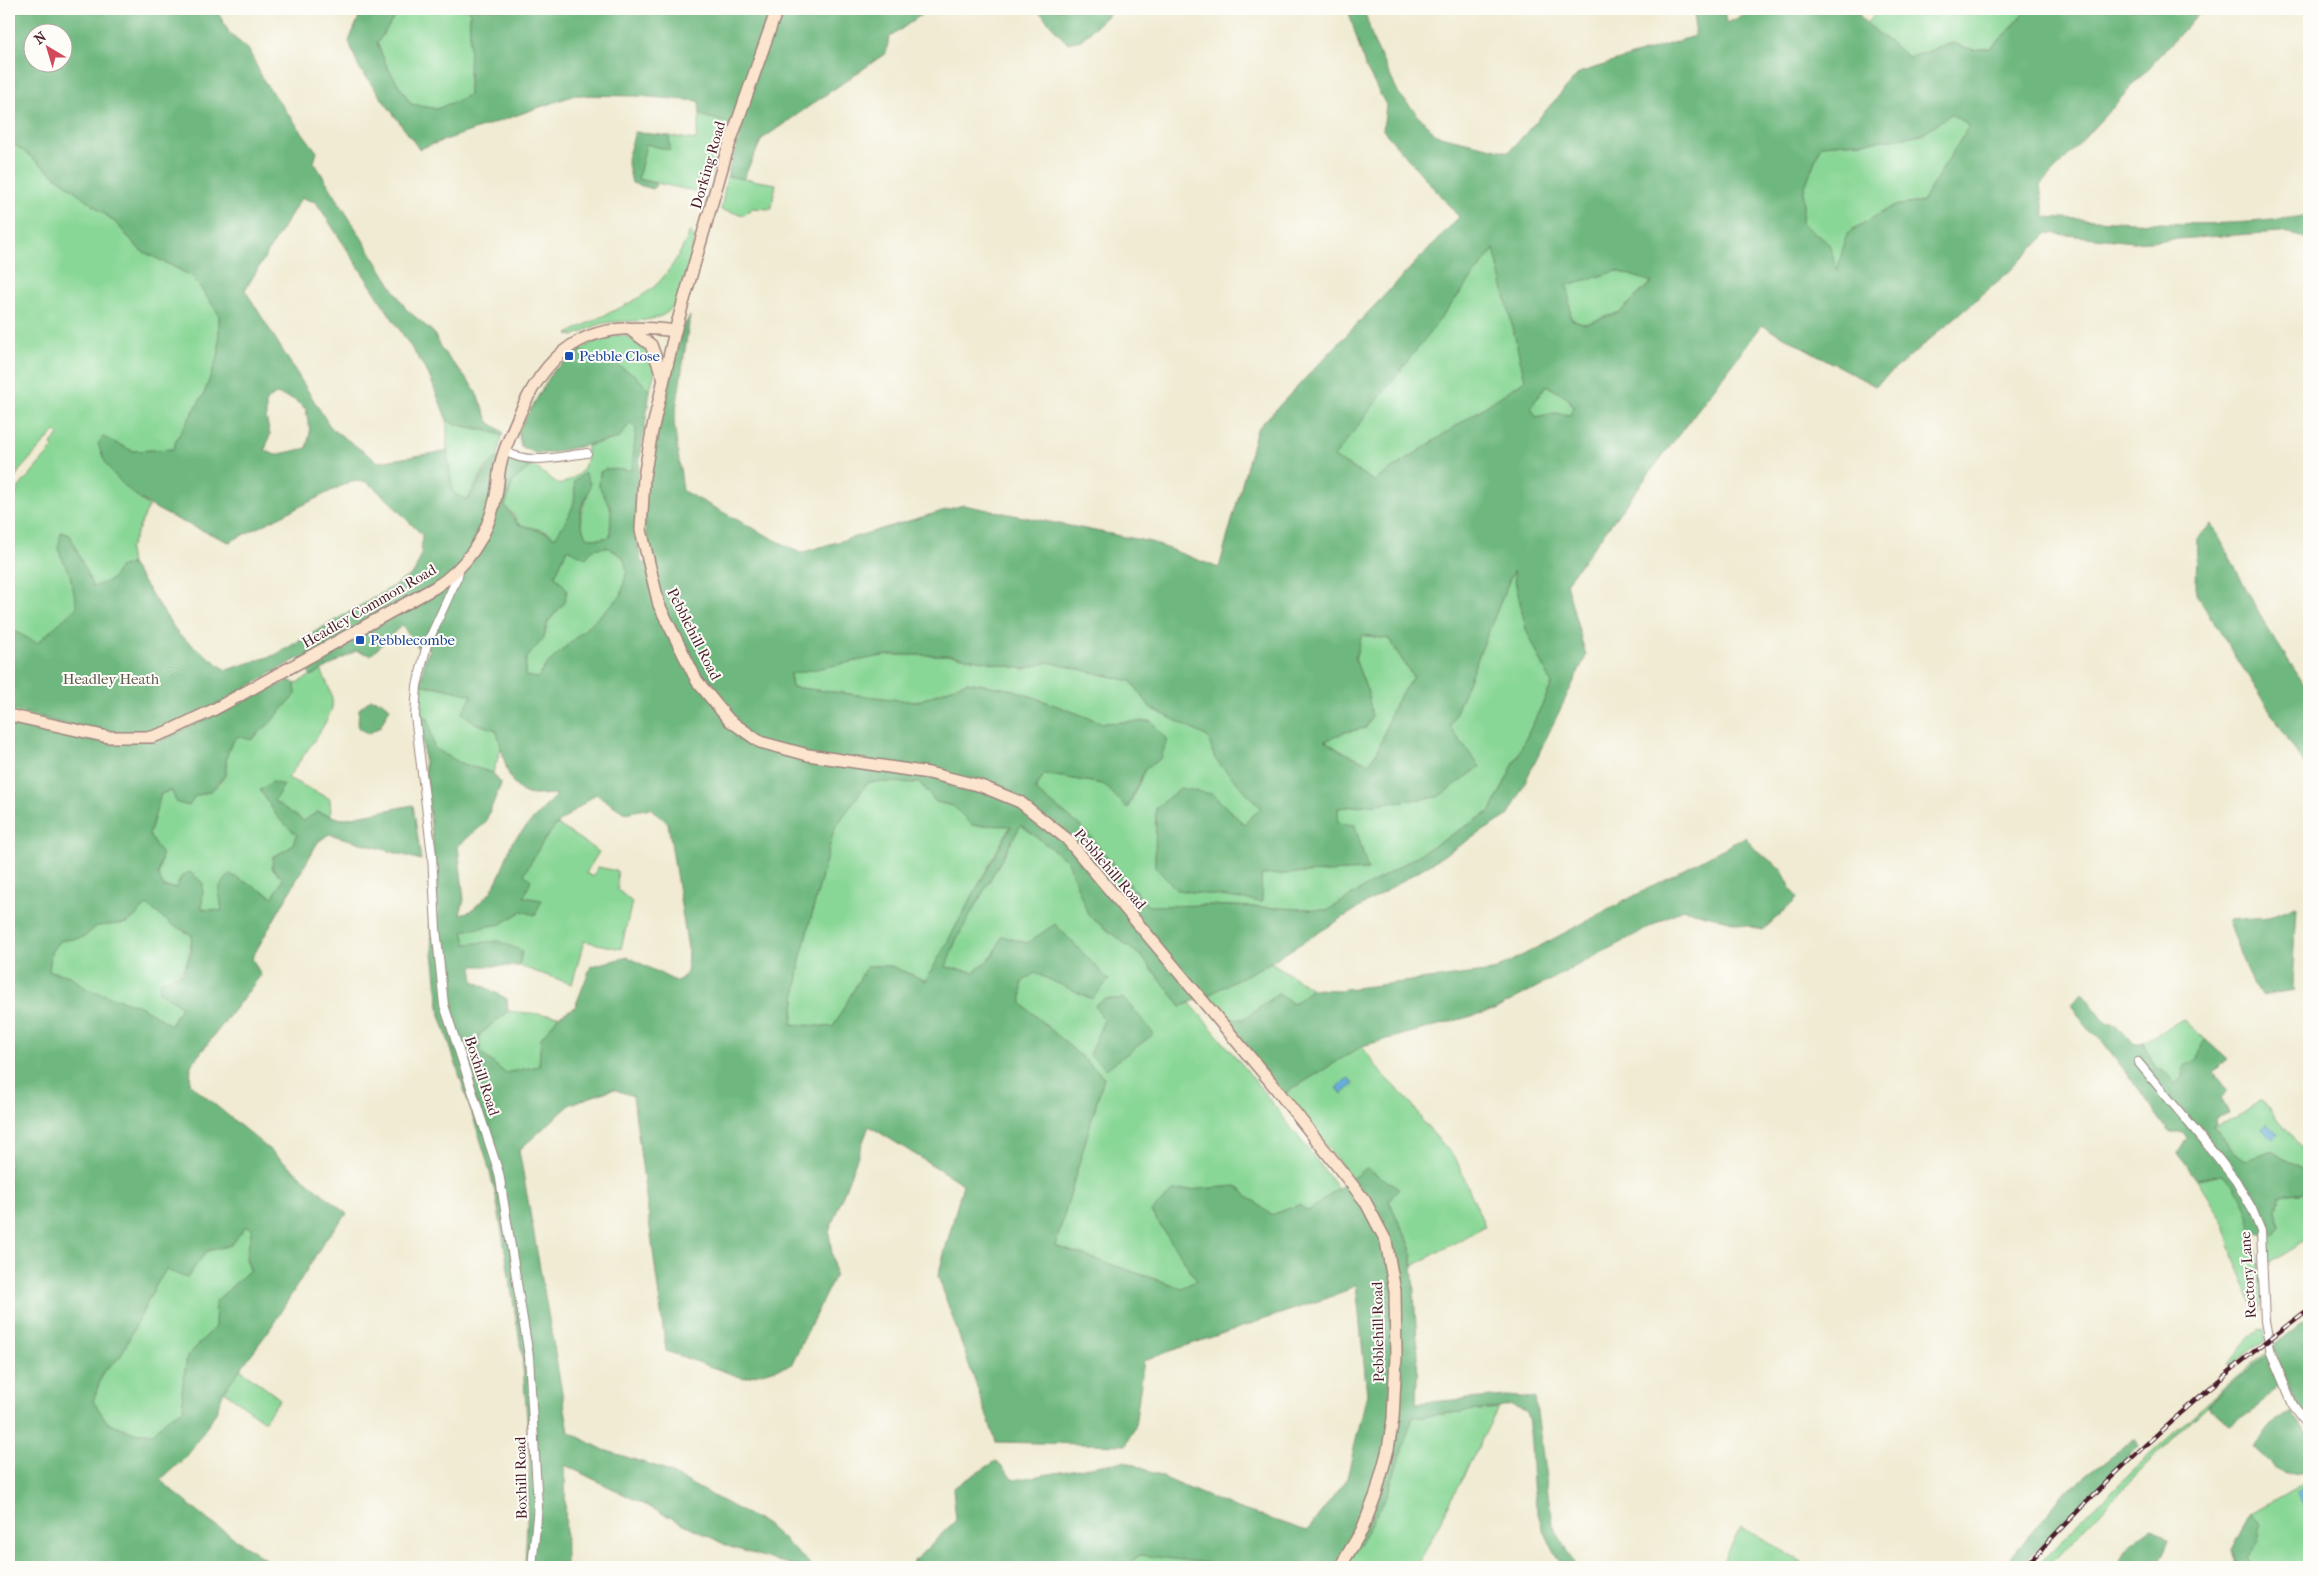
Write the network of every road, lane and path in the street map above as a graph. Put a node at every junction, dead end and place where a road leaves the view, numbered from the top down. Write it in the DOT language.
graph roads {
  1 [pos="777,9"];
  2 [pos="627,328"];
  3 [pos="675,331"];
  4 [pos="663,378"];
  5 [pos="505,451"];
  6 [pos="587,454"];
  7 [pos="459,570"];
  8 [pos="434,588"];
  9 [pos="449,597"];
  10 [pos="9,714"];
  11 [pos="2138,1062"];
  12 [pos="2309,1426"];
  13 [pos="532,1567"];
  14 [pos="1340,1567"];
  1 -- 3 [label="main road, Dorking Road"];
  2 -- 3 [label="main road, Headley Common Road"];
  2 -- 4 [label="main road"];
  2 -- 5 [label="main road, Headley Common Road"];
  3 -- 4 [label="main road, Pebblehill Road"];
  4 -- 14 [label="main road, Pebblehill Road"];
  5 -- 6 [label="street"];
  5 -- 7 [label="main road, Headley Common Road"];
  7 -- 8 [label="main road, Headley Common Road"];
  7 -- 9 [label="street, Boxhill Road"];
  8 -- 9 [label="street"];
  8 -- 10 [label="main road, Headley Common Road"];
  9 -- 13 [label="street, Boxhill Road"];
  11 -- 12 [label="street, Rectory Lane"];
}
